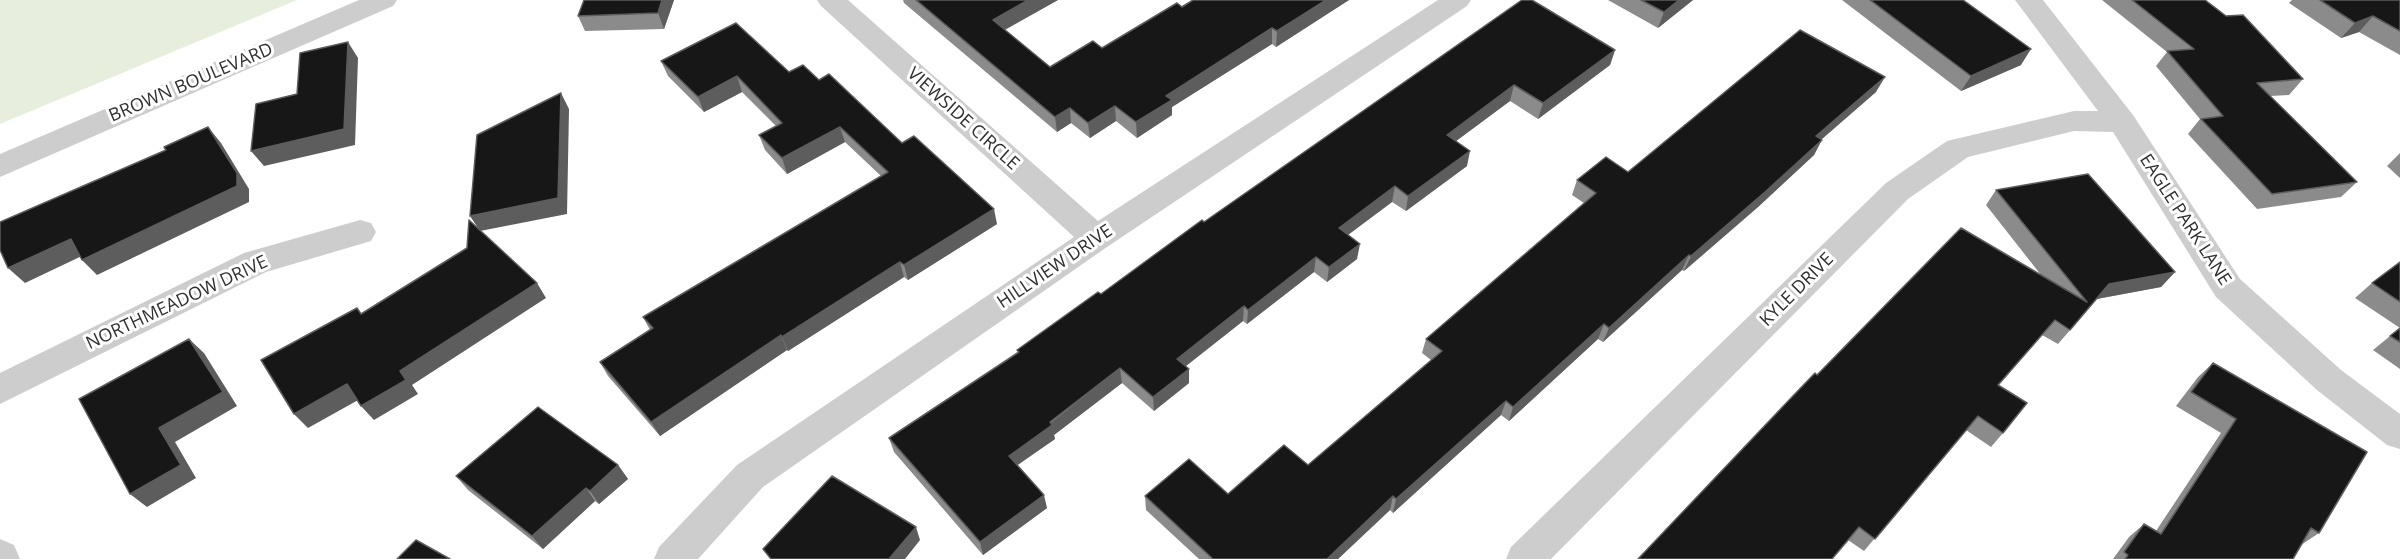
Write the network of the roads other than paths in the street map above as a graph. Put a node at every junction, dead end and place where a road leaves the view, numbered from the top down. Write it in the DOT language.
graph roads {
  1 [pos="383,0"];
  2 [pos="831,0"];
  3 [pos="1457,0"];
  4 [pos="2029,0"];
  5 [pos="2122,122"];
  6 [pos="0,165"];
  7 [pos="360,232"];
  8 [pos="1096,238"];
  9 [pos="0,389"];
  10 [pos="2400,434"];
  11 [pos="673,559"];
  12 [pos="1525,559"];
  1 -- 6 [label="street, BROWN BOULEVARD"];
  2 -- 8 [label="street, VIEWSIDE CIRCLE"];
  3 -- 8 [label="street, HILLVIEW DRIVE"];
  4 -- 5 [label="street, EAGLE PARK LANE"];
  5 -- 10 [label="street, EAGLE PARK LANE"];
  5 -- 12 [label="street, KYLE DRIVE"];
  7 -- 9 [label="street, NORTHMEADOW DRIVE"];
  8 -- 11 [label="street, HILLVIEW DRIVE"];
}
